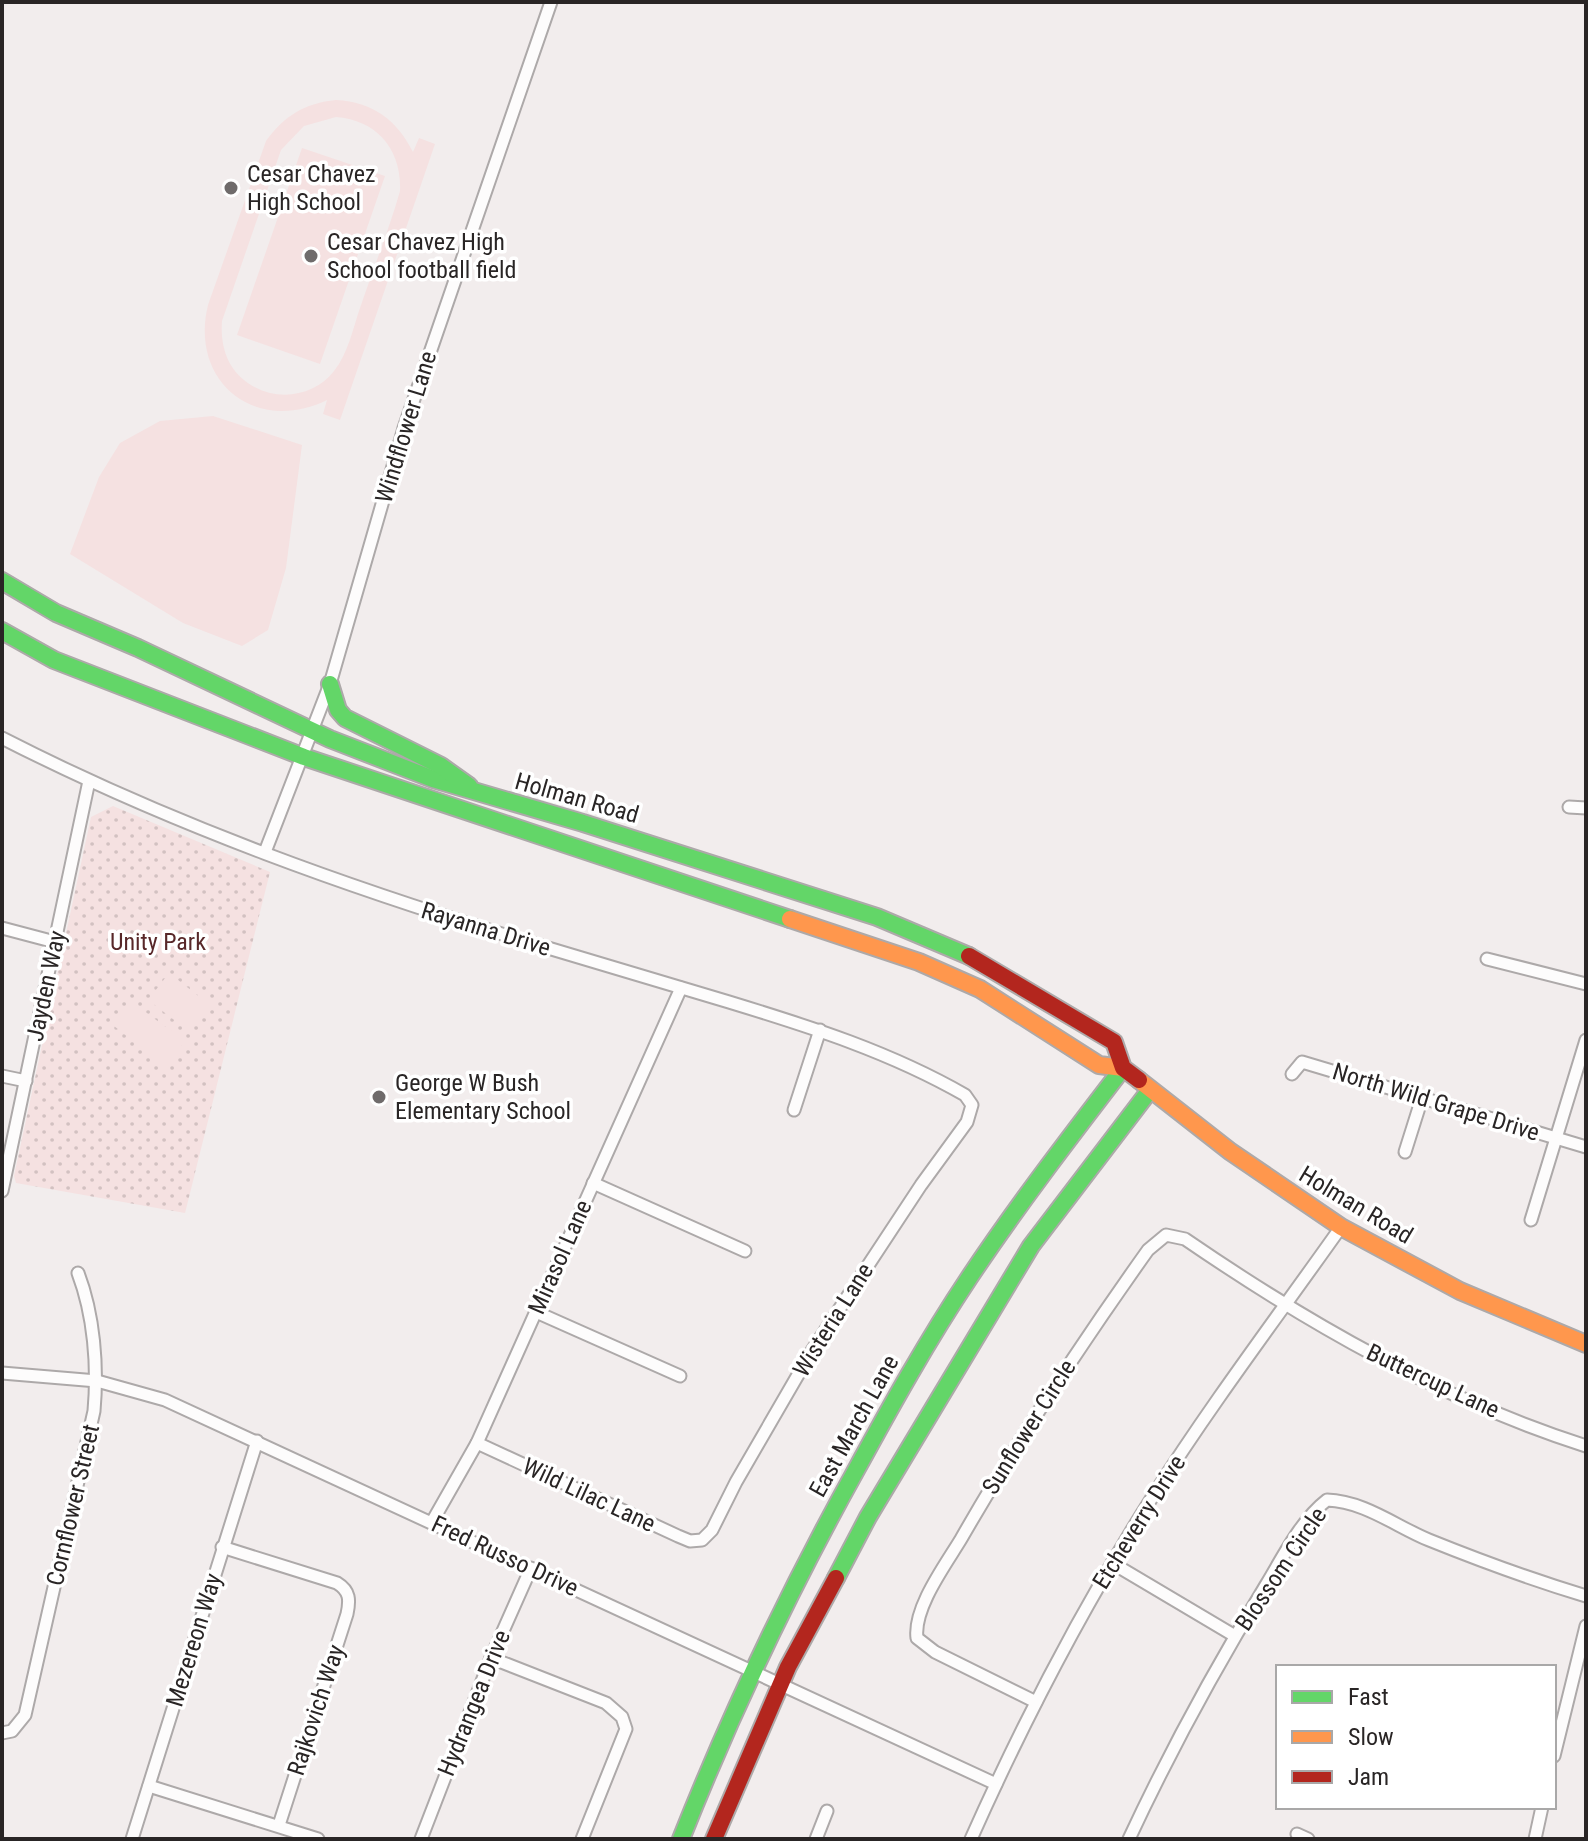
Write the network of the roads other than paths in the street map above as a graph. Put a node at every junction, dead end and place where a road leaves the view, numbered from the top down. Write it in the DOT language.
graph roads {
  1 [pos="551,2"];
  2 [pos="2,581"];
  3 [pos="2,631"];
  4 [pos="330,684"];
  5 [pos="313,732"];
  6 [pos="2,738"];
  7 [pos="304,757"];
  8 [pos="89,781"];
  9 [pos="480,794"];
  10 [pos="1569,807"];
  11 [pos="1586,808"];
  12 [pos="265,852"];
  13 [pos="2,928"];
  14 [pos="55,942"];
  15 [pos="1487,959"];
  16 [pos="1586,984"];
  17 [pos="681,988"];
  18 [pos="820,1030"];
  19 [pos="1586,1040"];
  20 [pos="1123,1068"];
  21 [pos="1292,1074"];
  22 [pos="2,1076"];
  23 [pos="26,1081"];
  24 [pos="1150,1090"];
  25 [pos="1422,1098"];
  26 [pos="972,1105"];
  27 [pos="794,1110"];
  28 [pos="1556,1138"];
  29 [pos="1586,1147"];
  30 [pos="1405,1152"];
  31 [pos="593,1183"];
  32 [pos="2,1191"];
  33 [pos="1531,1220"];
  34 [pos="1341,1227"];
  35 [pos="745,1251"];
  36 [pos="78,1273"];
  37 [pos="1285,1306"];
  38 [pos="536,1312"];
  39 [pos="1586,1344"];
  40 [pos="2,1373"];
  41 [pos="680,1376"];
  42 [pos="97,1381"];
  43 [pos="257,1441"];
  44 [pos="477,1443"];
  45 [pos="1586,1446"];
  46 [pos="432,1522"];
  47 [pos="702,1540"];
  48 [pos="222,1547"];
  49 [pos="1112,1563"];
  50 [pos="531,1568"];
  51 [pos="1586,1596"];
  52 [pos="1586,1626"];
  53 [pos="1235,1636"];
  54 [pos="491,1658"];
  55 [pos="752,1672"];
  56 [pos="780,1684"];
  57 [pos="1036,1702"];
  58 [pos="1557,1730"];
  59 [pos="7,1732"];
  60 [pos="996,1784"];
  61 [pos="149,1786"];
  62 [pos="1542,1809"];
  63 [pos="827,1811"];
  64 [pos="279,1825"];
  65 [pos="132,1839"];
  66 [pos="318,1839"];
  67 [pos="421,1839"];
  68 [pos="582,1839"];
  69 [pos="681,1839"];
  70 [pos="714,1839"];
  71 [pos="816,1839"];
  72 [pos="971,1839"];
  73 [pos="1129,1839"];
  74 [pos="1535,1839"];
  1 -- 4 [label="street, Windflower Lane"];
  2 -- 5 [label="main road, Holman Road"];
  3 -- 7 [label="main road, Holman Road"];
  4 -- 5 [label="street, Windflower Lane"];
  4 -- 9 [label="main road"];
  5 -- 7 [label="street, Windflower Lane"];
  5 -- 9 [label="main road, Holman Road"];
  6 -- 8 [label="street, Rayanna Drive"];
  7 -- 12 [label="street, Windflower Lane"];
  7 -- 20 [label="main road, Holman Road"];
  8 -- 12 [label="street, Rayanna Drive"];
  8 -- 14 [label="street, Jayden Way"];
  9 -- 20 [label="main road, Holman Road"];
  10 -- 11 [label="street"];
  12 -- 17 [label="street, Rayanna Drive"];
  13 -- 14 [label="street"];
  14 -- 23 [label="street, Jayden Way"];
  15 -- 16 [label="street"];
  17 -- 18 [label="street, Rayanna Drive"];
  17 -- 31 [label="street, Mirasol Lane"];
  18 -- 26 [label="street, Rayanna Drive"];
  18 -- 27 [label="street"];
  19 -- 28 [label="street"];
  20 -- 24 [label="main road, Holman Road"];
  20 -- 55 [label="main road, East March Lane"];
  21 -- 25 [label="street, North Wild Grape Drive"];
  22 -- 23 [label="street"];
  23 -- 32 [label="street, Jayden Way"];
  24 -- 34 [label="main road, Holman Road"];
  24 -- 56 [label="main road"];
  25 -- 28 [label="street, North Wild Grape Drive"];
  25 -- 30 [label="street"];
  26 -- 47 [label="street, Wisteria Lane"];
  28 -- 29 [label="street, North Wild Grape Drive"];
  28 -- 33 [label="street"];
  31 -- 35 [label="street"];
  31 -- 38 [label="street, Mirasol Lane"];
  34 -- 37 [label="street, Etcheverry Drive"];
  34 -- 39 [label="main road, Holman Road"];
  36 -- 42 [label="street, Cornflower Street"];
  37 -- 45 [label="street, Buttercup Lane"];
  37 -- 49 [label="street, Etcheverry Drive"];
  37 -- 57 [label="street, Sunflower Circle"];
  38 -- 41 [label="street"];
  38 -- 44 [label="street, Mirasol Lane"];
  40 -- 42 [label="street, Fred Russo Drive"];
  42 -- 43 [label="street, Fred Russo Drive"];
  42 -- 59 [label="street, Cornflower Street"];
  43 -- 46 [label="street, Fred Russo Drive"];
  43 -- 48 [label="street, Mezereon Way"];
  44 -- 46 [label="street, Mirasol Lane"];
  44 -- 47 [label="street, Wild Lilac Lane"];
  46 -- 50 [label="street, Fred Russo Drive"];
  48 -- 61 [label="street, Mezereon Way"];
  48 -- 64 [label="street, Rajkovich Way"];
  49 -- 53 [label="street"];
  49 -- 57 [label="street, Etcheverry Drive"];
  50 -- 54 [label="street, Hydrangea Drive"];
  50 -- 55 [label="street, Fred Russo Drive"];
  51 -- 53 [label="street, Blossom Circle"];
  52 -- 58 [label="street"];
  53 -- 73 [label="street, Blossom Circle"];
  54 -- 67 [label="street, Hydrangea Drive"];
  54 -- 68 [label="street"];
  55 -- 56 [label="street, Fred Russo Drive"];
  55 -- 69 [label="main road, East March Lane"];
  56 -- 60 [label="street, Fred Russo Drive"];
  56 -- 70 [label="main road"];
  57 -- 60 [label="street, Etcheverry Drive"];
  60 -- 72 [label="street, Etcheverry Drive"];
  61 -- 64 [label="street"];
  61 -- 65 [label="street, Mezereon Way"];
  62 -- 74 [label="street"];
  63 -- 71 [label="street"];
  64 -- 66 [label="street"];
}
